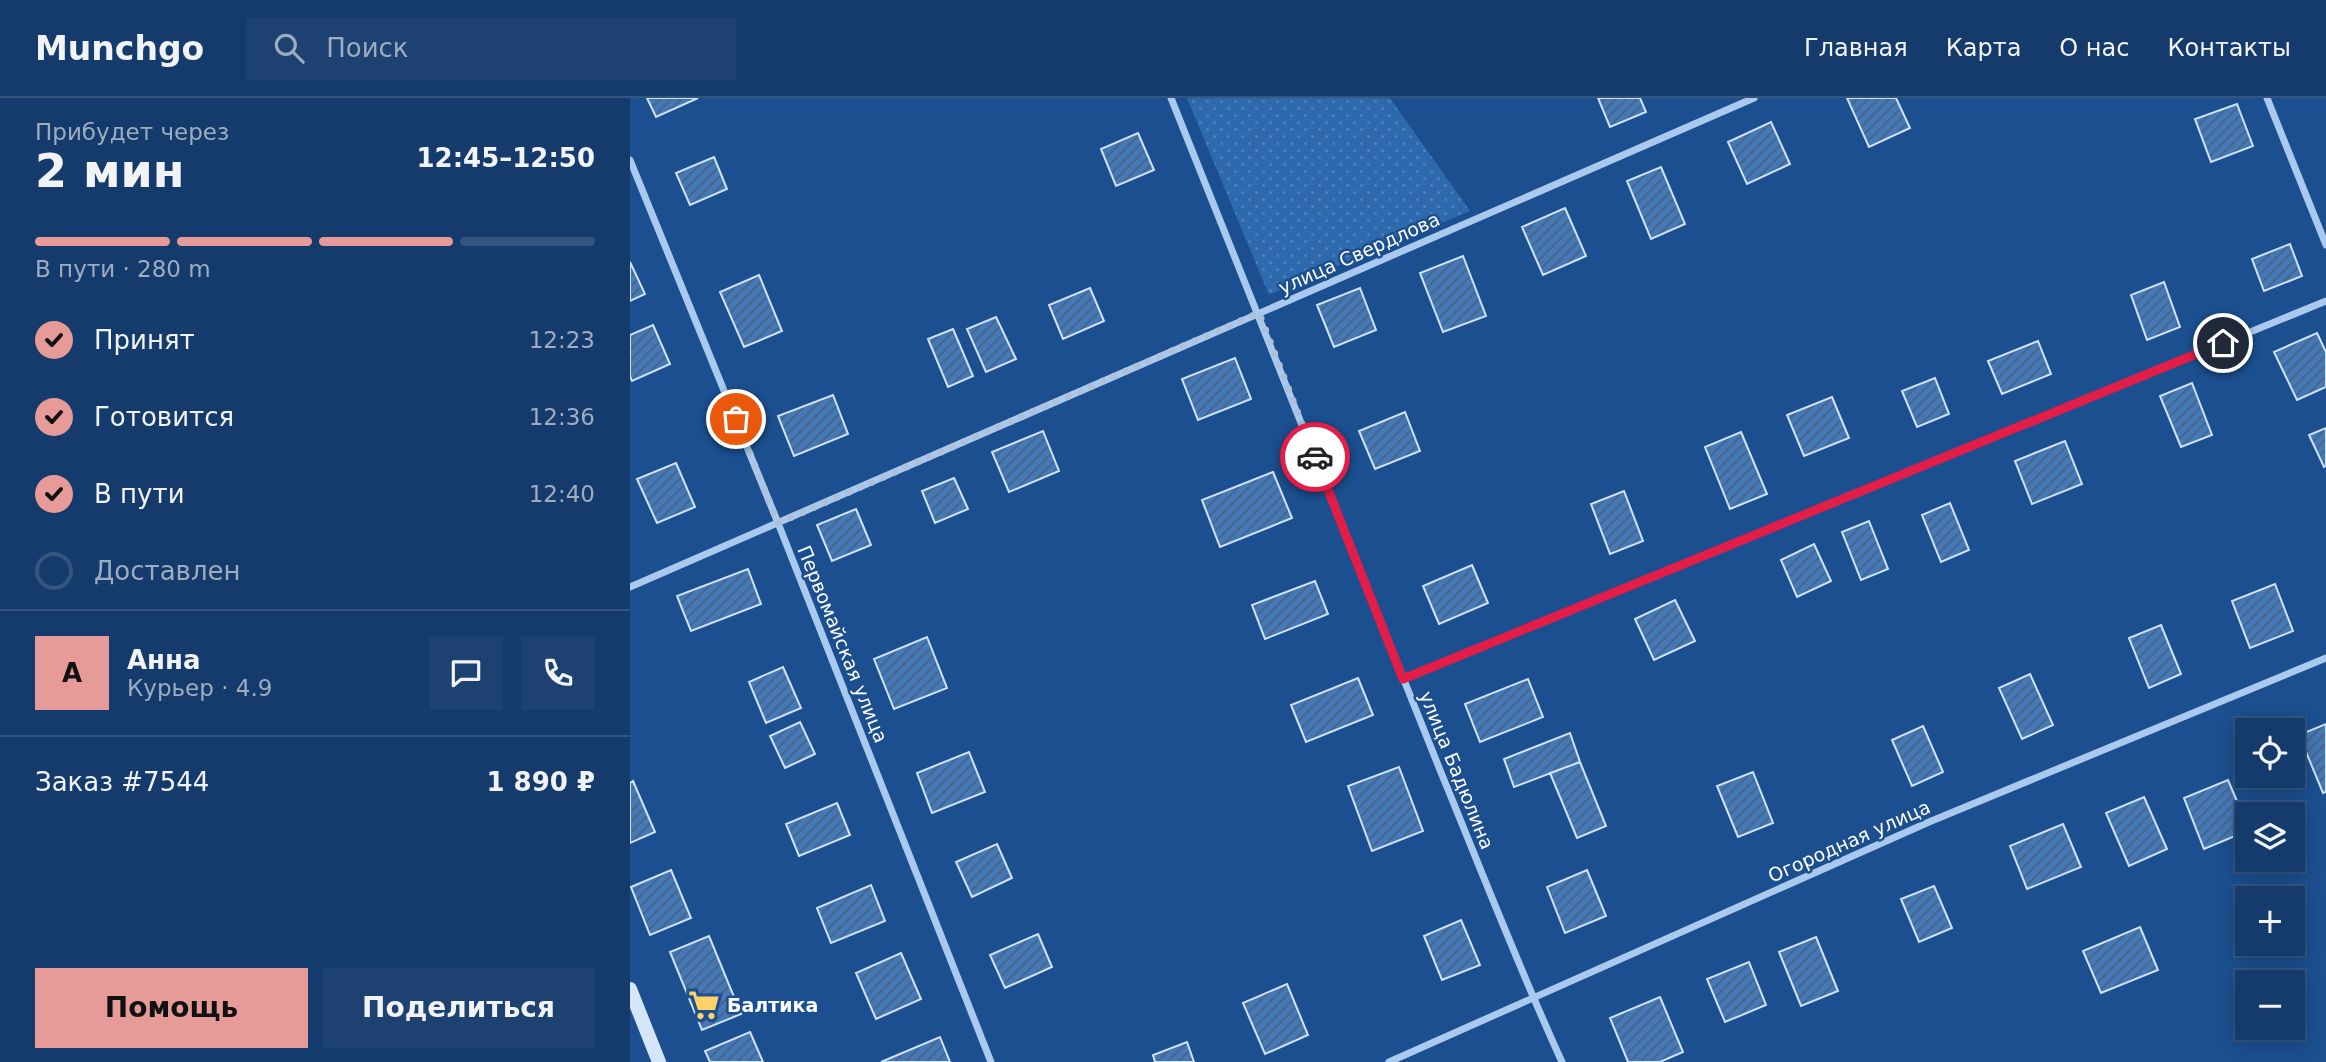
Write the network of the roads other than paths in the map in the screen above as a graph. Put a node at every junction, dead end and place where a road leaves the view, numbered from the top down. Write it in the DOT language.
graph roads {
  1 [pos="1171,98"];
  2 [pos="1754,98"];
  3 [pos="2267,98"];
  4 [pos="630,160"];
  5 [pos="2326,245"];
  6 [pos="2326,301"];
  7 [pos="1259,313"];
  8 [pos="778,523"];
  9 [pos="630,587"];
  10 [pos="2326,658"];
  11 [pos="1403,679"];
  12 [pos="630,989"];
  13 [pos="1533,998"];
  14 [pos="659,1062"];
  15 [pos="992,1062"];
  16 [pos="1389,1062"];
  17 [pos="1562,1062"];
  1 -- 7 [label="street, улица Бадюлина"];
  2 -- 7 [label="street, улица Свердлова"];
  3 -- 5 [label="street"];
  4 -- 8 [label="street, Первомайская улица"];
  6 -- 11 [label="street"];
  7 -- 8 [label="street, улица Свердлова"];
  7 -- 11 [label="street, улица Бадюлина"];
  8 -- 9 [label="street, улица Свердлова"];
  8 -- 15 [label="street, Первомайская улица"];
  10 -- 13 [label="street, Огородная улица"];
  11 -- 13 [label="street, улица Бадюлина"];
  12 -- 14 [label="street"];
  13 -- 16 [label="street, Огородная улица"];
  13 -- 17 [label="street, улица Бадюлина"];
}
